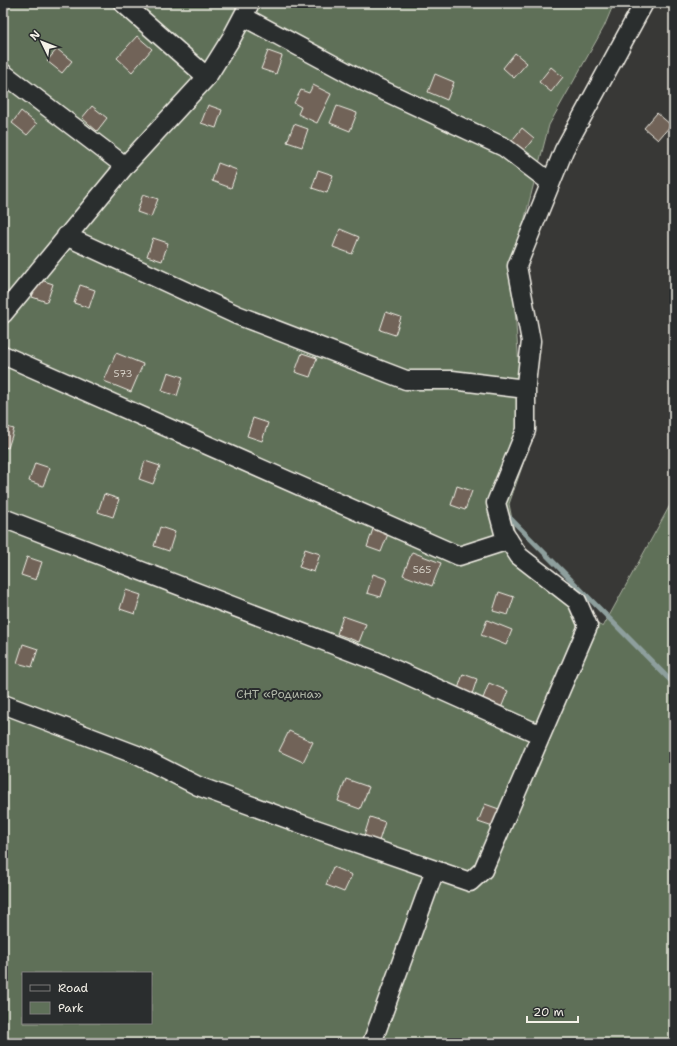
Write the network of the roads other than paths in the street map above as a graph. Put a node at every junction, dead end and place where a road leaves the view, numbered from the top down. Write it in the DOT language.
graph roads {
  1 [pos="123,3"];
  2 [pos="644,3"];
  3 [pos="247,10"];
  4 [pos="3,73"];
  5 [pos="207,77"];
  6 [pos="125,166"];
  7 [pos="550,182"];
  8 [pos="66,236"];
  9 [pos="3,314"];
  10 [pos="3,355"];
  11 [pos="526,389"];
  12 [pos="3,518"];
  13 [pos="509,540"];
  14 [pos="3,704"];
  15 [pos="541,735"];
  16 [pos="435,870"];
  17 [pos="372,1043"];
  1 -- 5 [label="lane"];
  2 -- 7 [label="lane"];
  3 -- 5 [label="lane"];
  3 -- 7 [label="lane"];
  4 -- 6 [label="lane"];
  5 -- 6 [label="lane"];
  6 -- 8 [label="lane"];
  7 -- 11 [label="lane"];
  8 -- 9 [label="lane"];
  8 -- 11 [label="lane"];
  10 -- 13 [label="lane"];
  11 -- 13 [label="lane"];
  12 -- 15 [label="lane"];
  13 -- 15 [label="lane"];
  14 -- 16 [label="lane"];
  15 -- 16 [label="lane"];
  16 -- 17 [label="lane"];
}
